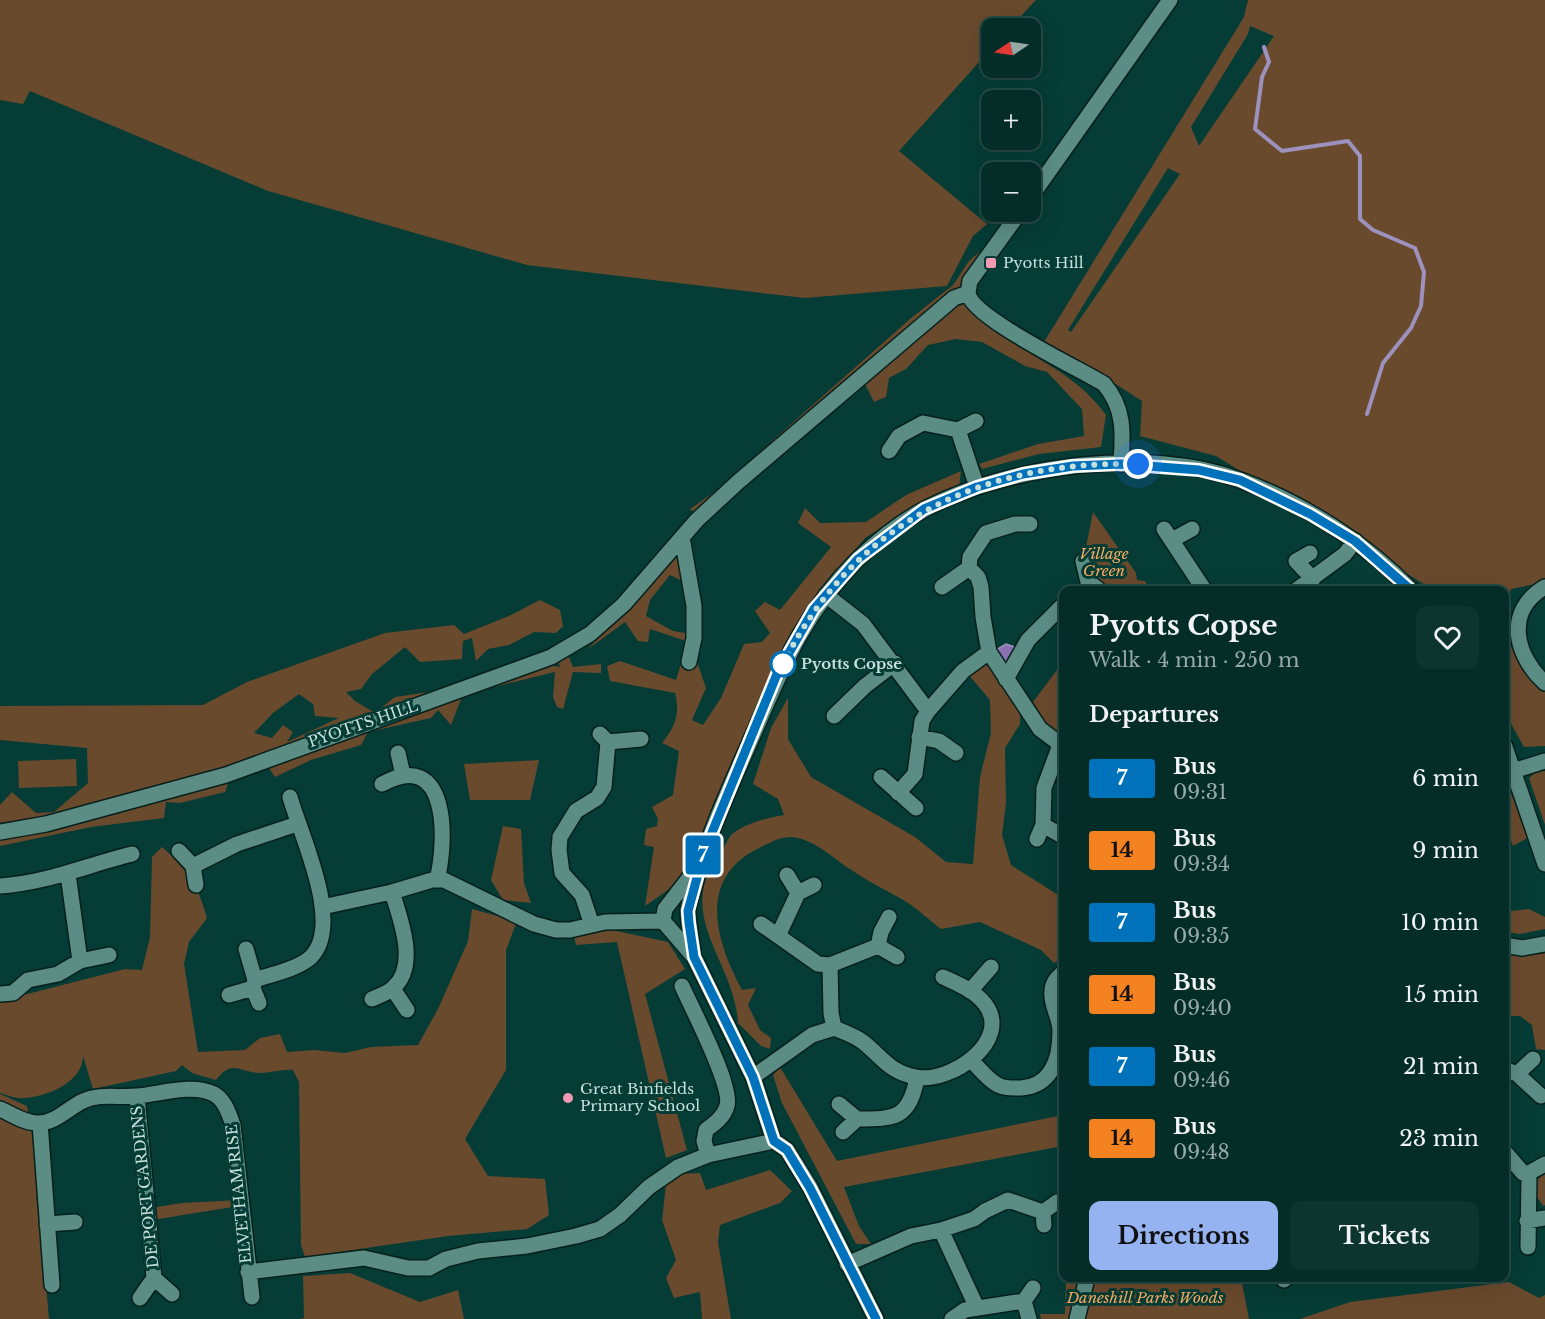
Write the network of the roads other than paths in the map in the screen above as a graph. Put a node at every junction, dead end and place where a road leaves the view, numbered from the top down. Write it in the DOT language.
graph roads {
  1 [pos="1170,0"];
  2 [pos="1041,182"];
  3 [pos="1013,222"];
  4 [pos="968,293"];
  5 [pos="976,421"];
  6 [pos="958,430"];
  7 [pos="889,451"];
  8 [pos="1121,464"];
  9 [pos="977,487"];
  10 [pos="1030,524"];
  11 [pos="1192,529"];
  12 [pos="682,537"];
  13 [pos="1355,541"];
  14 [pos="1310,553"];
  15 [pos="1083,561"];
  16 [pos="969,567"];
  17 [pos="1313,579"];
  18 [pos="1088,586"];
  19 [pos="1202,586"];
  20 [pos="1302,586"];
  21 [pos="1407,586"];
  22 [pos="942,587"];
  23 [pos="1542,589"];
  24 [pos="826,595"];
  25 [pos="1059,609"];
  26 [pos="989,652"];
  27 [pos="689,662"];
  28 [pos="895,663"];
  29 [pos="1006,679"];
  30 [pos="1545,683"];
  31 [pos="928,711"];
  32 [pos="834,716"];
  33 [pos="919,737"];
  34 [pos="641,739"];
  35 [pos="1059,744"];
  36 [pos="398,753"];
  37 [pos="956,753"];
  38 [pos="1059,753"];
  39 [pos="1509,759"];
  40 [pos="1545,761"];
  41 [pos="1513,771"];
  42 [pos="403,775"];
  43 [pos="881,777"];
  44 [pos="382,784"];
  45 [pos="898,793"];
  46 [pos="290,797"];
  47 [pos="916,808"];
  48 [pos="297,824"];
  49 [pos="0,832"];
  50 [pos="1059,836"];
  51 [pos="179,851"];
  52 [pos="132,854"];
  53 [pos="700,864"];
  54 [pos="1545,864"];
  55 [pos="193,866"];
  56 [pos="68,874"];
  57 [pos="787,874"];
  58 [pos="437,880"];
  59 [pos="196,885"];
  60 [pos="814,885"];
  61 [pos="0,886"];
  62 [pos="392,892"];
  63 [pos="798,893"];
  64 [pos="322,907"];
  65 [pos="688,917"];
  66 [pos="889,917"];
  67 [pos="667,918"];
  68 [pos="761,924"];
  69 [pos="592,925"];
  70 [pos="778,936"];
  71 [pos="1545,944"];
  72 [pos="878,946"];
  73 [pos="1509,946"];
  74 [pos="246,949"];
  75 [pos="110,955"];
  76 [pos="694,957"];
  77 [pos="897,957"];
  78 [pos="80,961"];
  79 [pos="830,965"];
  80 [pos="991,967"];
  81 [pos="943,977"];
  82 [pos="1059,977"];
  83 [pos="254,984"];
  84 [pos="682,986"];
  85 [pos="393,989"];
  86 [pos="970,991"];
  87 [pos="0,994"];
  88 [pos="229,994"];
  89 [pos="372,999"];
  90 [pos="259,1003"];
  91 [pos="408,1010"];
  92 [pos="1059,1024"];
  93 [pos="834,1028"];
  94 [pos="1533,1059"];
  95 [pos="971,1060"];
  96 [pos="1059,1064"];
  97 [pos="1511,1071"];
  98 [pos="753,1077"];
  99 [pos="917,1078"];
  100 [pos="136,1096"];
  101 [pos="1542,1096"];
  102 [pos="839,1104"];
  103 [pos="0,1109"];
  104 [pos="857,1119"];
  105 [pos="40,1123"];
  106 [pos="843,1132"];
  107 [pos="774,1141"];
  108 [pos="708,1155"];
  109 [pos="1509,1156"];
  110 [pos="1545,1164"];
  111 [pos="1529,1173"];
  112 [pos="1057,1202"];
  113 [pos="1545,1218"];
  114 [pos="1527,1221"];
  115 [pos="75,1222"];
  116 [pos="47,1224"];
  117 [pos="941,1230"];
  118 [pos="1528,1247"];
  119 [pos="847,1264"];
  120 [pos="248,1272"];
  121 [pos="154,1278"];
  122 [pos="1086,1282"];
  123 [pos="52,1285"];
  124 [pos="172,1294"];
  125 [pos="252,1297"];
  126 [pos="140,1298"];
  127 [pos="977,1308"];
  128 [pos="876,1319"];
  129 [pos="952,1319"];
  130 [pos="1029,1319"];
  131 [pos="1077,1319"];
  1 -- 2 [label="street"];
  3 -- 4 [label="street"];
  4 -- 8 [label="street"];
  4 -- 12 [label="street, PYOTTS HILL"];
  5 -- 6 [label="street"];
  6 -- 7 [label="street"];
  6 -- 9 [label="street"];
  8 -- 9 [label="street"];
  8 -- 13 [label="street"];
  9 -- 24 [label="street"];
  10 -- 16 [label="street"];
  11 -- 19 [label="street"];
  12 -- 27 [label="street"];
  12 -- 49 [label="street, PYOTTS HILL"];
  13 -- 17 [label="street"];
  13 -- 21 [label="street"];
  14 -- 17 [label="street"];
  15 -- 18 [label="street"];
  16 -- 22 [label="street"];
  16 -- 26 [label="street"];
  17 -- 20 [label="street"];
  23 -- 30 [label="street"];
  24 -- 28 [label="street"];
  24 -- 53 [label="street"];
  25 -- 29 [label="street"];
  26 -- 29 [label="street"];
  26 -- 31 [label="street"];
  28 -- 31 [label="street"];
  28 -- 32 [label="street"];
  29 -- 35 [label="street"];
  31 -- 33 [label="street"];
  33 -- 37 [label="street"];
  33 -- 45 [label="street"];
  34 -- 69 [label="street"];
  36 -- 42 [label="street"];
  38 -- 50 [label="street"];
  39 -- 41 [label="street"];
  40 -- 41 [label="street"];
  41 -- 54 [label="street"];
  42 -- 44 [label="street"];
  42 -- 58 [label="street"];
  43 -- 45 [label="street"];
  45 -- 47 [label="street"];
  46 -- 48 [label="street"];
  48 -- 55 [label="street"];
  48 -- 64 [label="street"];
  51 -- 55 [label="street"];
  52 -- 56 [label="street"];
  53 -- 65 [label="street"];
  53 -- 67 [label="street"];
  55 -- 59 [label="street"];
  56 -- 61 [label="street"];
  56 -- 78 [label="street"];
  57 -- 63 [label="street"];
  58 -- 62 [label="street"];
  58 -- 69 [label="street"];
  60 -- 63 [label="street"];
  62 -- 64 [label="street"];
  62 -- 85 [label="street"];
  63 -- 70 [label="street"];
  64 -- 83 [label="street"];
  65 -- 67 [label="street"];
  65 -- 67 [label="street"];
  65 -- 76 [label="street"];
  66 -- 72 [label="street"];
  67 -- 69 [label="street"];
  67 -- 76 [label="street"];
  68 -- 70 [label="street"];
  70 -- 79 [label="street"];
  71 -- 73 [label="street"];
  72 -- 77 [label="street"];
  72 -- 79 [label="street"];
  74 -- 83 [label="street"];
  75 -- 78 [label="street"];
  76 -- 98 [label="street"];
  78 -- 87 [label="street"];
  79 -- 93 [label="street"];
  80 -- 86 [label="street"];
  81 -- 86 [label="street"];
  82 -- 92 [label="street"];
  83 -- 88 [label="street"];
  83 -- 90 [label="street"];
  84 -- 108 [label="street"];
  85 -- 89 [label="street"];
  85 -- 91 [label="street"];
  86 -- 95 [label="street"];
  93 -- 98 [label="street"];
  93 -- 99 [label="street"];
  94 -- 97 [label="street"];
  95 -- 96 [label="street"];
  95 -- 99 [label="street"];
  97 -- 101 [label="street"];
  98 -- 107 [label="street"];
  99 -- 104 [label="street"];
  100 -- 105 [label="street, ELVETHAM RISE"];
  100 -- 120 [label="street, ELVETHAM RISE"];
  100 -- 121 [label="street, DE PORT GARDENS"];
  102 -- 104 [label="street"];
  103 -- 105 [label="street"];
  104 -- 106 [label="street"];
  105 -- 116 [label="street"];
  107 -- 108 [label="street, ELVETHAM RISE"];
  107 -- 119 [label="street"];
  108 -- 120 [label="street, ELVETHAM RISE"];
  109 -- 111 [label="street"];
  110 -- 111 [label="street"];
  111 -- 114 [label="street"];
  112 -- 117 [label="street"];
  113 -- 114 [label="street"];
  114 -- 118 [label="street"];
  115 -- 116 [label="street"];
  116 -- 123 [label="street"];
  117 -- 119 [label="street"];
  117 -- 127 [label="street"];
  119 -- 128 [label="street"];
  120 -- 125 [label="street, ELVETHAM RISE"];
  121 -- 124 [label="street, DE PORT GARDENS"];
  121 -- 126 [label="street, DE PORT GARDENS"];
  122 -- 131 [label="street"];
  127 -- 129 [label="street"];
  127 -- 130 [label="street"];
}
